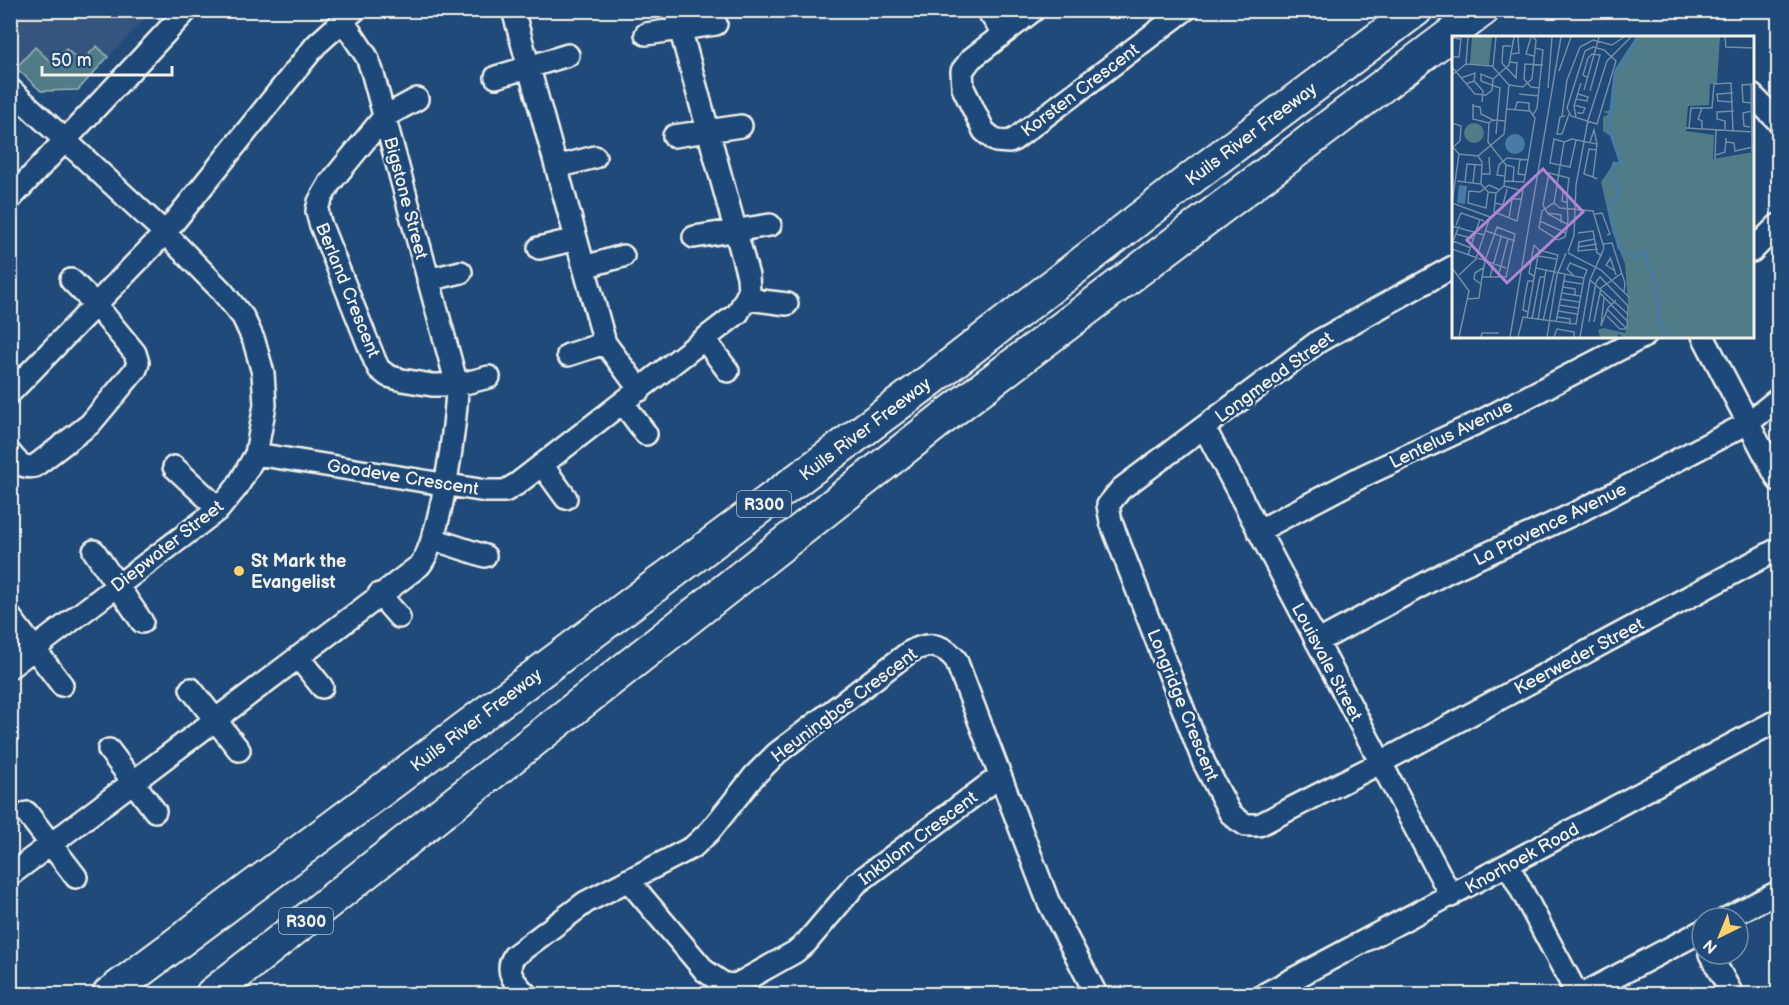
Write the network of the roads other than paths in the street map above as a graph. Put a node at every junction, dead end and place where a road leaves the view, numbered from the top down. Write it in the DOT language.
graph roads {
  1 [pos="187,10"];
  2 [pos="513,10"];
  3 [pos="987,10"];
  4 [pos="1034,10"];
  5 [pos="1185,10"];
  6 [pos="1416,10"];
  7 [pos="1483,10"];
  8 [pos="349,16"];
  9 [pos="677,20"];
  10 [pos="716,24"];
  11 [pos="1004,33"];
  12 [pos="646,34"];
  13 [pos="568,56"];
  14 [pos="530,68"];
  15 [pos="496,77"];
  16 [pos="10,89"];
  17 [pos="1753,96"];
  18 [pos="417,99"];
  19 [pos="384,117"];
  20 [pos="1779,121"];
  21 [pos="741,126"];
  22 [pos="709,131"];
  23 [pos="674,136"];
  24 [pos="67,141"];
  25 [pos="595,157"];
  26 [pos="557,166"];
  27 [pos="10,199"];
  28 [pos="770,225"];
  29 [pos="1779,225"];
  30 [pos="736,231"];
  31 [pos="165,233"];
  32 [pos="694,237"];
  33 [pos="576,239"];
  34 [pos="539,248"];
  35 [pos="1753,250"];
  36 [pos="623,256"];
  37 [pos="584,267"];
  38 [pos="1452,268"];
  39 [pos="461,272"];
  40 [pos="71,280"];
  41 [pos="428,280"];
  42 [pos="747,299"];
  43 [pos="95,304"];
  44 [pos="787,304"];
  45 [pos="1641,338"];
  46 [pos="1704,338"];
  47 [pos="705,340"];
  48 [pos="605,343"];
  49 [pos="568,355"];
  50 [pos="728,371"];
  51 [pos="489,377"];
  52 [pos="457,384"];
  53 [pos="13,385"];
  54 [pos="631,397"];
  55 [pos="1779,399"];
  56 [pos="1748,423"];
  57 [pos="1204,427"];
  58 [pos="646,434"];
  59 [pos="10,453"];
  60 [pos="256,454"];
  61 [pos="542,465"];
  62 [pos="174,468"];
  63 [pos="1779,480"];
  64 [pos="445,484"];
  65 [pos="566,498"];
  66 [pos="1108,505"];
  67 [pos="219,509"];
  68 [pos="1258,531"];
  69 [pos="433,539"];
  70 [pos="1779,549"];
  71 [pos="93,551"];
  72 [pos="485,556"];
  73 [pos="118,586"];
  74 [pos="379,594"];
  75 [pos="10,617"];
  76 [pos="399,617"];
  77 [pos="142,622"];
  78 [pos="1317,642"];
  79 [pos="34,649"];
  80 [pos="298,657"];
  81 [pos="10,667"];
  82 [pos="62,685"];
  83 [pos="322,687"];
  84 [pos="190,689"];
  85 [pos="215,720"];
  86 [pos="1779,720"];
  87 [pos="109,750"];
  88 [pos="239,750"];
  89 [pos="1380,763"];
  90 [pos="1000,776"];
  91 [pos="133,781"];
  92 [pos="155,811"];
  93 [pos="27,813"];
  94 [pos="51,844"];
  95 [pos="1508,865"];
  96 [pos="10,875"];
  97 [pos="76,877"];
  98 [pos="628,880"];
  99 [pos="1779,892"];
  100 [pos="1451,896"];
  101 [pos="1750,906"];
  102 [pos="1690,940"];
  103 [pos="1717,966"];
  104 [pos="110,994"];
  105 [pos="212,994"];
  106 [pos="526,994"];
  107 [pos="1096,994"];
  108 [pos="1265,994"];
  109 [pos="1576,994"];
  110 [pos="1583,994"];
  111 [pos="1732,994"];
  1 -- 24 [label="street"];
  2 -- 14 [label="street"];
  3 -- 11 [label="street"];
  4 -- 11 [label="street"];
  5 -- 11 [label="street, Korsten Crescent"];
  6 -- 104 [label="highway, Kuils River Freeway / R300"];
  7 -- 105 [label="highway, R300"];
  8 -- 19 [label="street, Bigstone Street"];
  8 -- 31 [label="street"];
  9 -- 10 [label="street"];
  9 -- 12 [label="street"];
  9 -- 22 [label="street"];
  13 -- 14 [label="street"];
  14 -- 15 [label="street"];
  14 -- 26 [label="street"];
  16 -- 24 [label="street, Diepwater Street"];
  17 -- 20 [label="street"];
  18 -- 19 [label="street, Bigstone Street"];
  19 -- 41 [label="street, Bigstone Street"];
  19 -- 52 [label="street, Berland Crescent"];
  21 -- 22 [label="street"];
  22 -- 23 [label="street"];
  22 -- 30 [label="street"];
  24 -- 27 [label="street"];
  24 -- 31 [label="street, Diepwater Street"];
  25 -- 26 [label="street"];
  26 -- 33 [label="street"];
  28 -- 30 [label="street"];
  29 -- 35 [label="street"];
  30 -- 32 [label="street"];
  30 -- 42 [label="street"];
  31 -- 43 [label="street"];
  31 -- 60 [label="street, Diepwater Street"];
  33 -- 34 [label="street"];
  33 -- 37 [label="street"];
  36 -- 37 [label="street"];
  37 -- 48 [label="street"];
  38 -- 57 [label="street, Longmead Street"];
  39 -- 41 [label="street, Bigstone Street"];
  40 -- 43 [label="street"];
  41 -- 52 [label="street, Bigstone Street"];
  42 -- 44 [label="street"];
  42 -- 47 [label="street, Goodeve Crescent"];
  43 -- 53 [label="street"];
  43 -- 59 [label="street"];
  45 -- 68 [label="street, Lentelus Avenue"];
  46 -- 56 [label="street"];
  47 -- 50 [label="street"];
  47 -- 54 [label="street, Goodeve Crescent"];
  48 -- 49 [label="street"];
  48 -- 54 [label="street"];
  51 -- 52 [label="street"];
  52 -- 64 [label="street, Bigstone Street"];
  54 -- 58 [label="street"];
  54 -- 61 [label="street, Goodeve Crescent"];
  55 -- 56 [label="street, La Provence Avenue"];
  56 -- 63 [label="street"];
  56 -- 78 [label="street, La Provence Avenue"];
  57 -- 66 [label="street, Longmead Street"];
  57 -- 68 [label="street, Louisvale Street"];
  60 -- 64 [label="street, Goodeve Crescent"];
  60 -- 67 [label="street, Diepwater Street"];
  61 -- 64 [label="street, Goodeve Crescent"];
  61 -- 65 [label="street"];
  62 -- 67 [label="street"];
  64 -- 69 [label="street, Bigstone Street"];
  66 -- 89 [label="street, Longridge Crescent"];
  67 -- 73 [label="street, Diepwater Street"];
  68 -- 78 [label="street, Louisvale Street"];
  69 -- 72 [label="street"];
  69 -- 74 [label="street, Bigstone Street"];
  70 -- 89 [label="street, Keerweder Street"];
  71 -- 73 [label="street"];
  73 -- 77 [label="street"];
  73 -- 79 [label="street, Diepwater Street"];
  74 -- 76 [label="street"];
  74 -- 80 [label="street, Bigstone Street"];
  75 -- 79 [label="street"];
  78 -- 89 [label="street, Louisvale Street"];
  79 -- 81 [label="street, Diepwater Street"];
  79 -- 82 [label="street"];
  80 -- 83 [label="street"];
  80 -- 85 [label="street, Bigstone Street"];
  84 -- 85 [label="street"];
  85 -- 88 [label="street"];
  85 -- 91 [label="street, Bigstone Street"];
  86 -- 95 [label="street, Knorhoek Road"];
  87 -- 91 [label="street"];
  89 -- 100 [label="street, Louisvale Street"];
  90 -- 98 [label="street, Inkblom Crescent"];
  90 -- 98 [label="street, Heuningbos Crescent"];
  90 -- 107 [label="street, Heuningbos Crescent"];
  91 -- 92 [label="street"];
  91 -- 94 [label="street, Bigstone Street"];
  93 -- 94 [label="street"];
  94 -- 96 [label="street, Bigstone Street"];
  94 -- 97 [label="street"];
  95 -- 100 [label="street, Knorhoek Road"];
  95 -- 109 [label="street"];
  98 -- 106 [label="street, Heuningbos Crescent"];
  99 -- 101 [label="street"];
  100 -- 108 [label="street, Knorhoek Road"];
  102 -- 110 [label="street"];
  103 -- 111 [label="street"];
}
